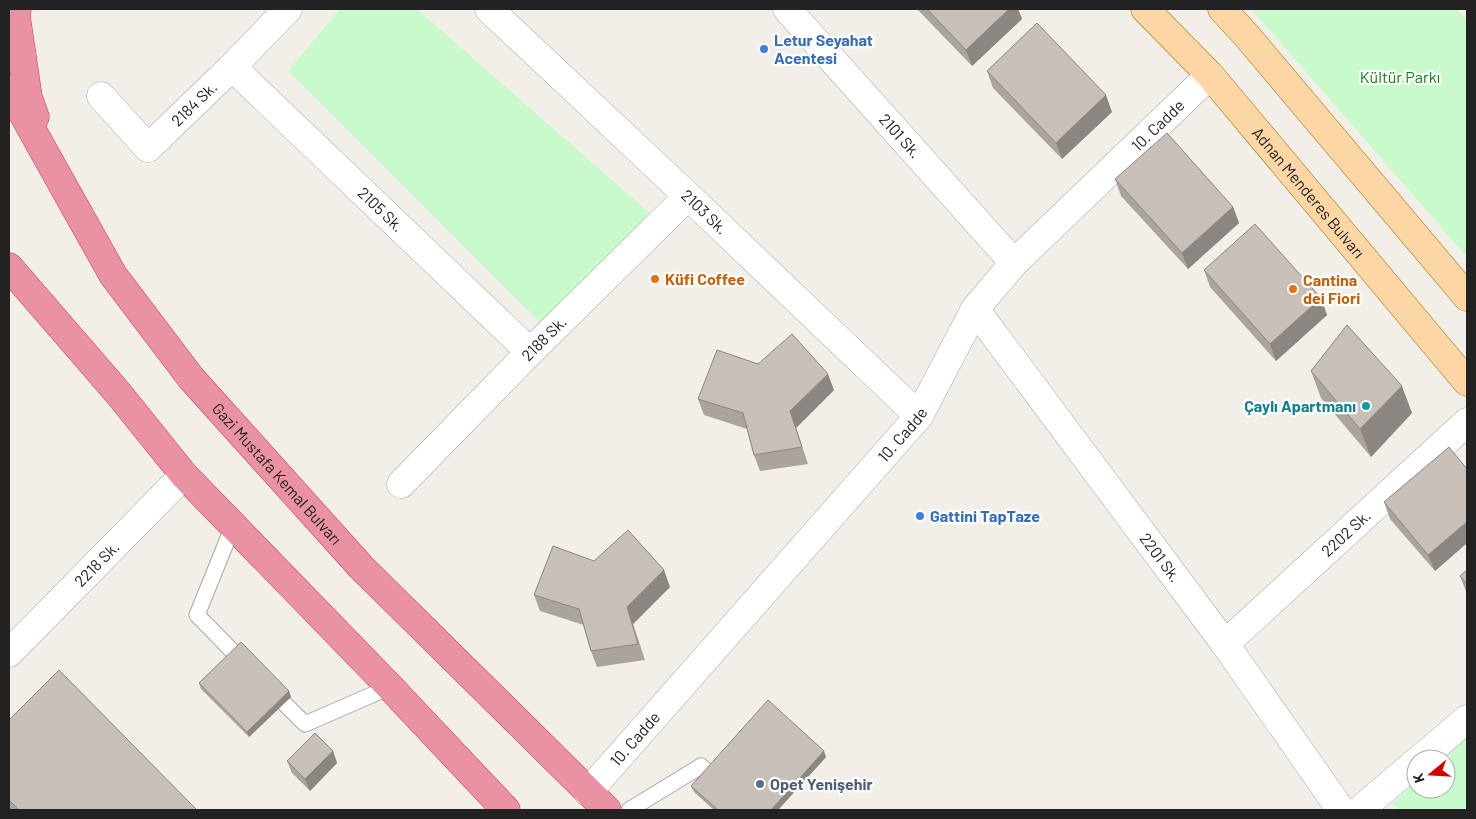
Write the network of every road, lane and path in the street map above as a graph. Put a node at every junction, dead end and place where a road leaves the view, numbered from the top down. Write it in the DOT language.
graph roads {
  1 [pos="16,9"];
  2 [pos="288,9"];
  3 [pos="488,9"];
  4 [pos="787,9"];
  5 [pos="1145,9"];
  6 [pos="1222,9"];
  7 [pos="232,67"];
  8 [pos="1210,75"];
  9 [pos="9,89"];
  10 [pos="101,96"];
  11 [pos="54,172"];
  12 [pos="688,196"];
  13 [pos="1014,263"];
  14 [pos="9,267"];
  15 [pos="1467,297"];
  16 [pos="975,309"];
  17 [pos="530,352"];
  18 [pos="1467,382"];
  19 [pos="919,416"];
  20 [pos="1467,422"];
  21 [pos="184,475"];
  22 [pos="401,484"];
  23 [pos="234,526"];
  24 [pos="1225,644"];
  25 [pos="9,653"];
  26 [pos="390,687"];
  27 [pos="1467,719"];
  28 [pos="1432,749"];
  29 [pos="1406,772"];
  30 [pos="598,801"];
  31 [pos="1370,807"];
  32 [pos="506,810"];
  33 [pos="629,810"];
  34 [pos="747,810"];
  35 [pos="1341,810"];
  1 -- 11 [label="highway"];
  2 -- 7 [label="street, 2184 Sk."];
  3 -- 12 [label="street, 2103 Sk."];
  4 -- 13 [label="street, 2101 Sk."];
  5 -- 8 [label="main road, Adnan Menderes Bulvarı"];
  6 -- 15 [label="main road"];
  7 -- 10 [label="street, 2184 Sk."];
  7 -- 17 [label="street, 2105 Sk."];
  8 -- 13 [label="street, 10. Cadde"];
  8 -- 18 [label="main road, Adnan Menderes Bulvarı"];
  9 -- 11 [label="highway, Gazi Mustafa Kemal Bulvarı"];
  11 -- 30 [label="highway, Gazi Mustafa Kemal Bulvarı"];
  12 -- 17 [label="street, 2188 Sk."];
  12 -- 19 [label="street, 2103 Sk."];
  13 -- 16 [label="street, 10. Cadde"];
  14 -- 21 [label="highway"];
  16 -- 19 [label="street, 10. Cadde"];
  16 -- 24 [label="street, 2201 Sk."];
  17 -- 22 [label="street, 2188 Sk."];
  19 -- 30 [label="street, 10. Cadde"];
  20 -- 24 [label="street, 2202 Sk."];
  21 -- 23 [label="highway"];
  21 -- 25 [label="street, 2218 Sk."];
  23 -- 26 [label="highway"];
  23 -- 26 [label="lane"];
  24 -- 35 [label="street, 2201 Sk."];
  26 -- 32 [label="highway"];
  27 -- 28 [label="street"];
  29 -- 31 [label="street"];
  33 -- 34 [label="lane"];
}
